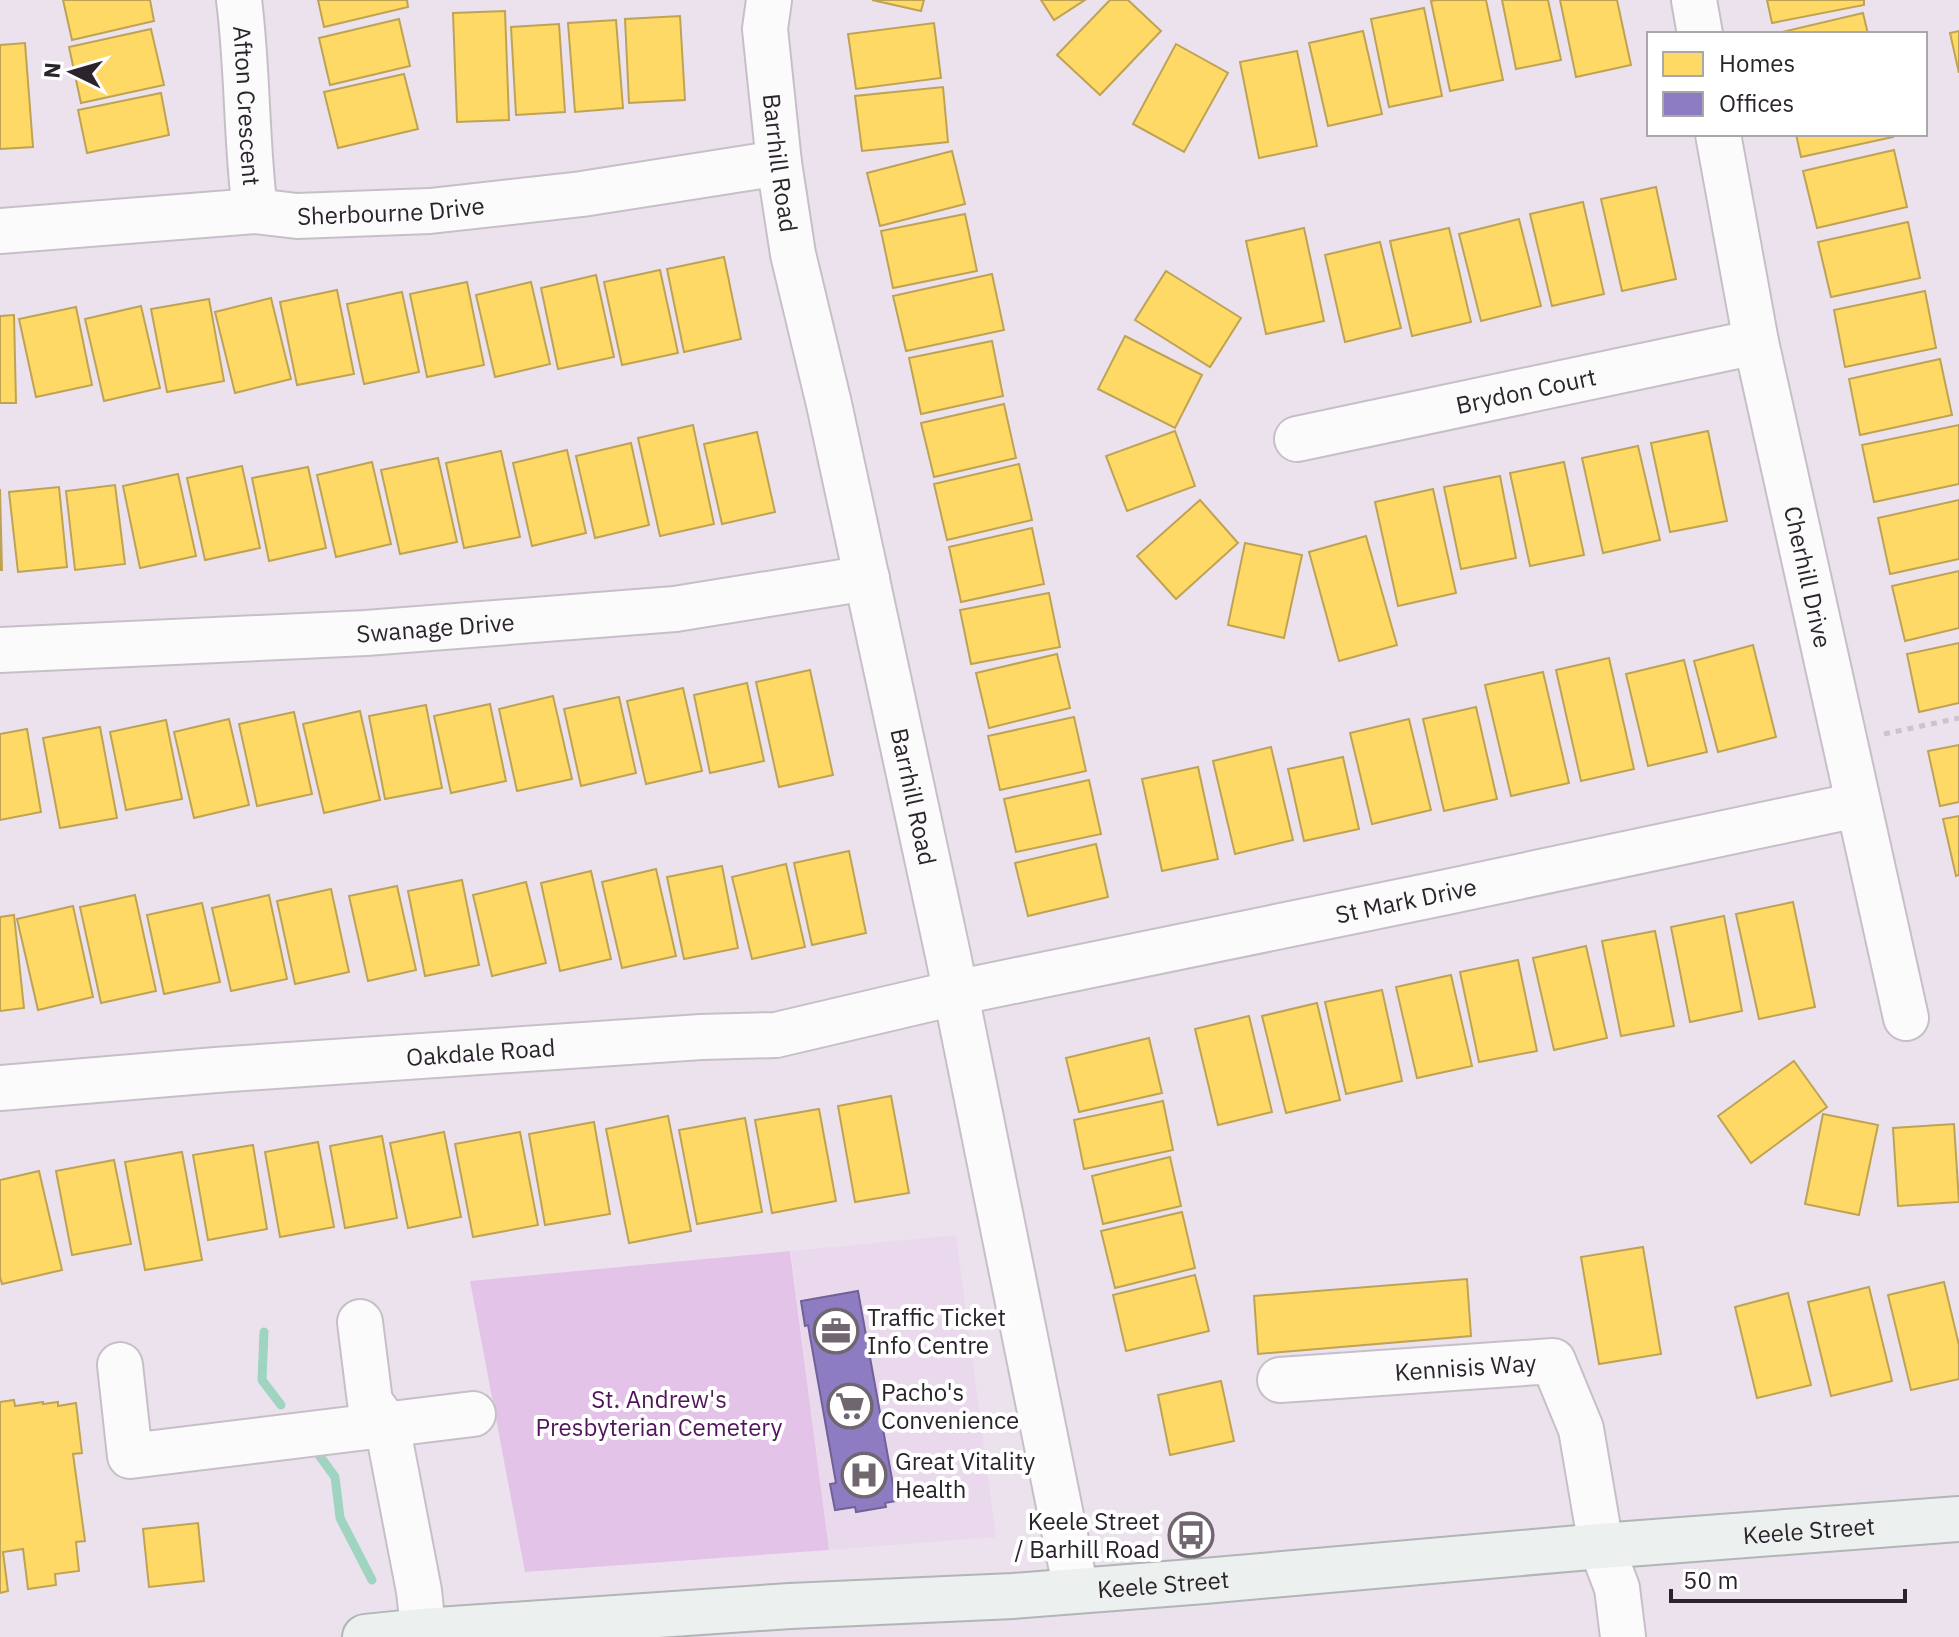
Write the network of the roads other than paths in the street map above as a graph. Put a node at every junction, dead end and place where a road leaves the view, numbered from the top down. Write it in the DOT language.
graph roads {
  1 [pos="239,0"];
  2 [pos="769,0"];
  3 [pos="1694,0"];
  4 [pos="1700,32"];
  5 [pos="1718,136"];
  6 [pos="779,163"];
  7 [pos="255,211"];
  8 [pos="0,231"];
  9 [pos="1756,342"];
  10 [pos="1297,439"];
  11 [pos="867,578"];
  12 [pos="0,650"];
  13 [pos="1857,805"];
  14 [pos="955,993"];
  15 [pos="1906,1018"];
  16 [pos="0,1088"];
  17 [pos="360,1322"];
  18 [pos="120,1365"];
  19 [pos="1280,1380"];
  20 [pos="473,1414"];
  21 [pos="387,1425"];
  22 [pos="1959,1519"];
  23 [pos="1601,1546"];
  24 [pos="1076,1590"];
  25 [pos="423,1634"];
  26 [pos="365,1637"];
  27 [pos="1623,1637"];
  1 -- 7 [label="street, Afton Crescent"];
  2 -- 6 [label="street, Barrhill Road"];
  3 -- 4 [label="street"];
  5 -- 9 [label="street, Cherhill Drive"];
  6 -- 7 [label="street, Sherbourne Drive"];
  6 -- 11 [label="street, Barrhill Road"];
  7 -- 8 [label="street, Sherbourne Drive"];
  9 -- 10 [label="street, Brydon Court"];
  9 -- 13 [label="street, Cherhill Drive"];
  11 -- 12 [label="street, Swanage Drive"];
  11 -- 14 [label="street, Barrhill Road"];
  13 -- 14 [label="street, St Mark Drive"];
  13 -- 15 [label="street, Cherhill Drive"];
  14 -- 16 [label="street, Oakdale Road"];
  14 -- 24 [label="street, Barrhill Road"];
  17 -- 21 [label="street"];
  18 -- 21 [label="street"];
  19 -- 23 [label="street, Kennisis Way"];
  20 -- 21 [label="street"];
  21 -- 25 [label="street"];
  22 -- 23 [label="main road, Keele Street"];
  23 -- 24 [label="main road, Keele Street"];
  23 -- 27 [label="street"];
  24 -- 25 [label="main road, Keele Street"];
  25 -- 26 [label="main road, Keele Street"];
}
